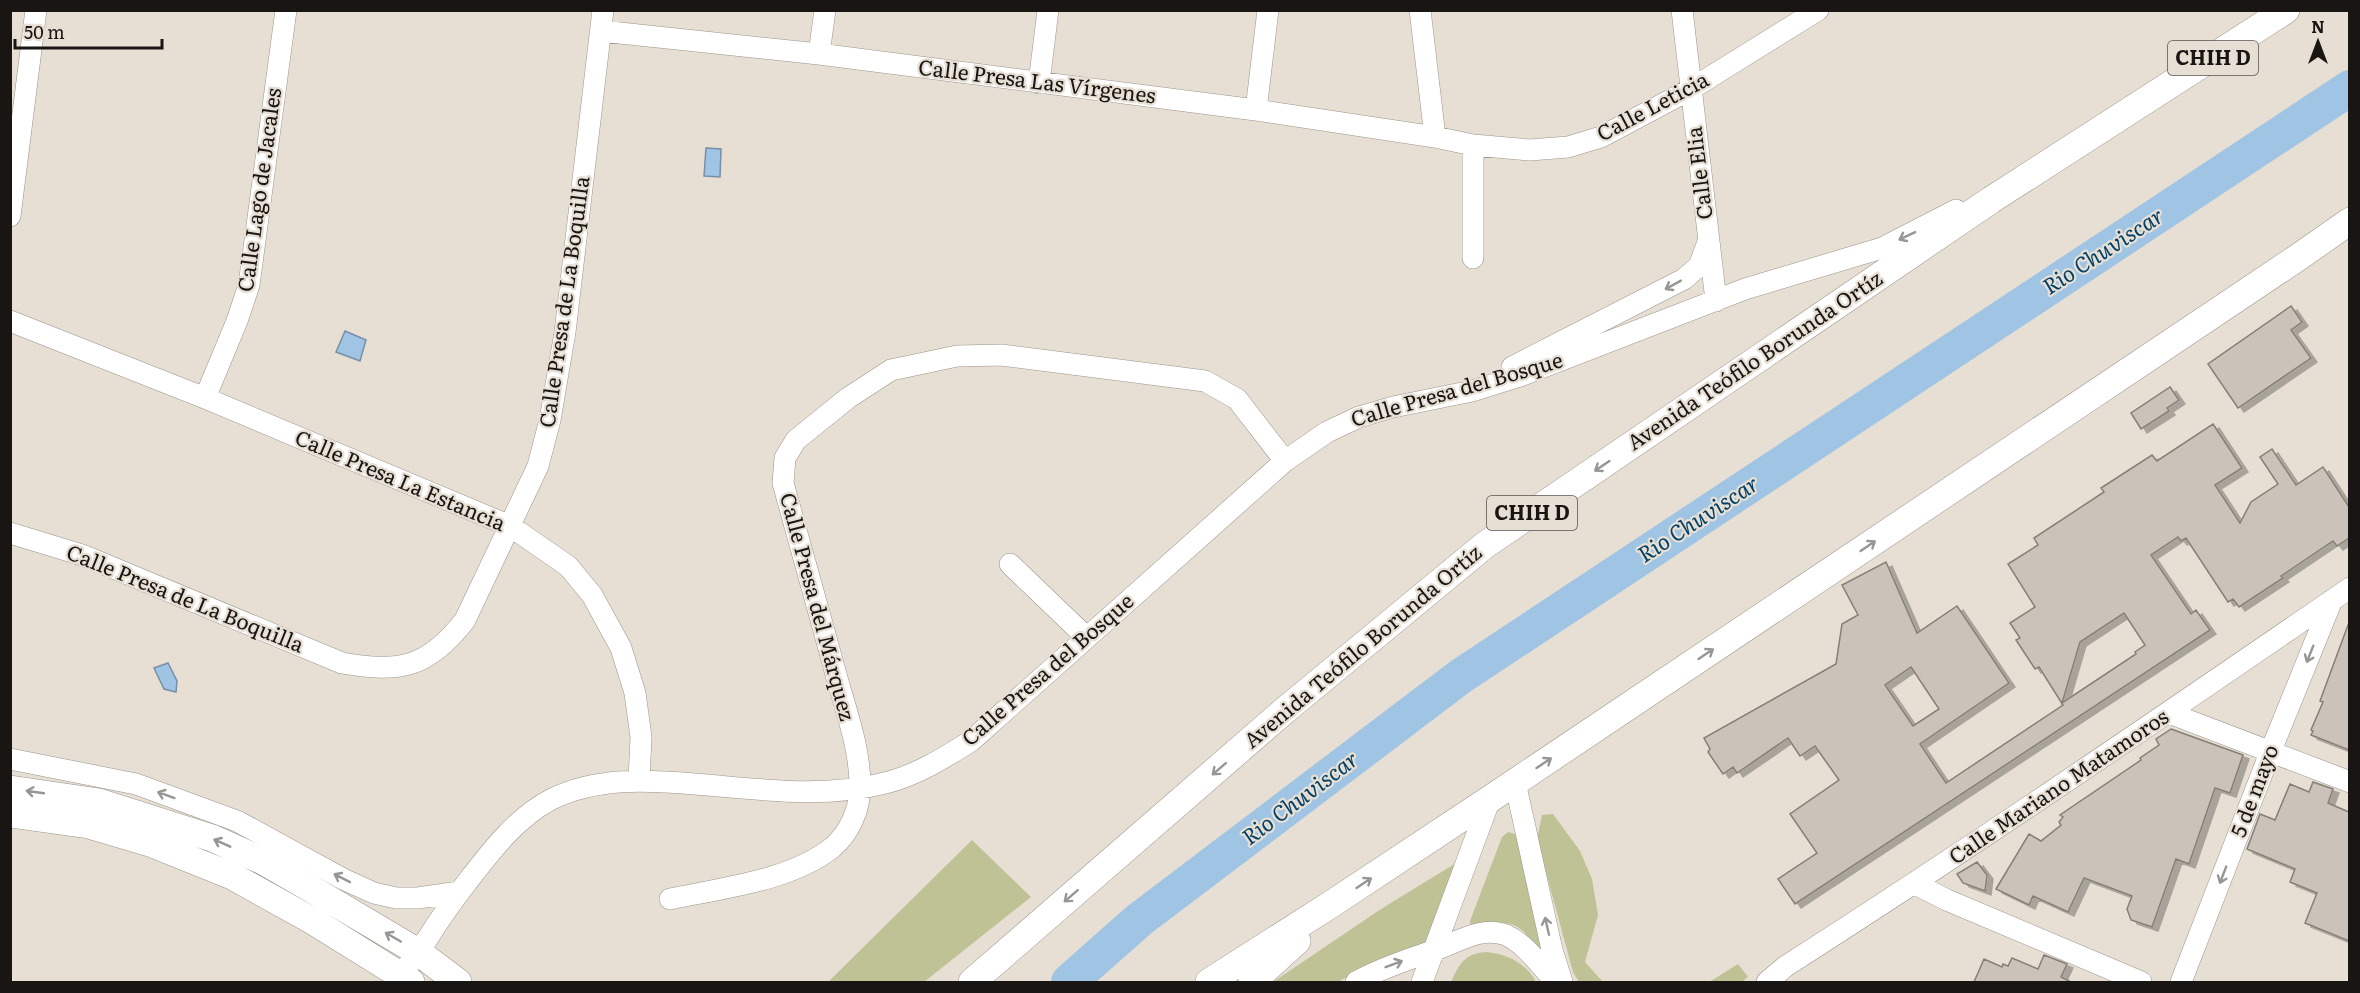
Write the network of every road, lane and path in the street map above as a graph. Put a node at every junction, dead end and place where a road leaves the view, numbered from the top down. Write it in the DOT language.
graph roads {
  1 [pos="36,10"];
  2 [pos="286,10"];
  3 [pos="825,10"];
  4 [pos="1048,10"];
  5 [pos="1268,10"];
  6 [pos="1420,10"];
  7 [pos="1682,10"];
  8 [pos="1818,10"];
  9 [pos="2286,10"];
  10 [pos="602,21"];
  11 [pos="819,54"];
  12 [pos="1038,82"];
  13 [pos="1690,89"];
  14 [pos="18,98"];
  15 [pos="2139,106"];
  16 [pos="1256,110"];
  17 [pos="1435,137"];
  18 [pos="1473,146"];
  19 [pos="10,216"];
  20 [pos="2349,221"];
  21 [pos="1708,241"];
  22 [pos="1473,258"];
  23 [pos="1716,301"];
  24 [pos="10,321"];
  25 [pos="1472,391"];
  26 [pos="205,398"];
  27 [pos="1285,461"];
  28 [pos="510,526"];
  29 [pos="10,533"];
  30 [pos="1010,564"];
  31 [pos="2349,588"];
  32 [pos="2332,600"];
  33 [pos="1086,637"];
  34 [pos="2169,713"];
  35 [pos="2270,753"];
  36 [pos="10,759"];
  37 [pos="639,780"];
  38 [pos="1515,782"];
  39 [pos="2349,782"];
  40 [pos="860,788"];
  41 [pos="10,789"];
  42 [pos="1490,799"];
  43 [pos="10,814"];
  44 [pos="1915,884"];
  45 [pos="459,892"];
  46 [pos="670,899"];
  47 [pos="1333,903"];
  48 [pos="1434,951"];
  49 [pos="418,952"];
  50 [pos="404,980"];
  51 [pos="458,982"];
  52 [pos="972,982"];
  53 [pos="1209,982"];
  54 [pos="1252,982"];
  55 [pos="1356,982"];
  56 [pos="1422,982"];
  57 [pos="1556,982"];
  58 [pos="1562,982"];
  59 [pos="1767,982"];
  60 [pos="2141,982"];
  61 [pos="2181,982"];
  1 -- 14 [label="street"];
  2 -- 26 [label="street, Calle Lago de Jacales"];
  3 -- 11 [label="street"];
  4 -- 12 [label="street"];
  5 -- 16 [label="street"];
  6 -- 17 [label="street"];
  7 -- 13 [label="street, Calle Elia"];
  8 -- 13 [label="street, Calle Leticia"];
  9 -- 15 [label="main road, CHIH D"];
  10 -- 11 [label="street, Calle Presa Las Vírgenes"];
  10 -- 28 [label="street, Calle Presa de La Boquilla"];
  11 -- 12 [label="street, Calle Presa Las Vírgenes"];
  12 -- 16 [label="street, Calle Presa Las Vírgenes"];
  13 -- 18 [label="street, Calle Leticia"];
  13 -- 21 [label="street, Calle Elia"];
  14 -- 19 [label="street"];
  15 -- 23 [label="street, Calle Presa del Bosque, one-way"];
  15 -- 52 [label="main road, Avenida Teófilo Borunda Ortíz / CHIH D, one-way"];
  16 -- 17 [label="street, Calle Presa Las Vírgenes"];
  17 -- 18 [label="street, Calle Presa Las Vírgenes"];
  18 -- 22 [label="street"];
  38 -- 20 [label="main road, one-way"];
  21 -- 23 [label="street, Calle Elia"];
  21 -- 25 [label="street, one-way"];
  23 -- 25 [label="street, Calle Presa del Bosque"];
  24 -- 26 [label="street, Calle Presa La Estancia"];
  25 -- 27 [label="street, Calle Presa del Bosque"];
  26 -- 28 [label="street, Calle Presa La Estancia"];
  27 -- 33 [label="street, Calle Presa del Bosque"];
  27 -- 40 [label="street, Calle Presa del Márquez"];
  28 -- 29 [label="street, Calle Presa de La Boquilla"];
  28 -- 37 [label="street, Calle Presa La Estancia"];
  30 -- 33 [label="street"];
  31 -- 32 [label="street, Calle Mariano Matamoros"];
  32 -- 34 [label="street, Calle Mariano Matamoros"];
  32 -- 35 [label="street, 5 de mayo, one-way"];
  33 -- 40 [label="street, Calle Presa del Bosque"];
  34 -- 35 [label="street"];
  34 -- 44 [label="street, Calle Mariano Matamoros"];
  35 -- 39 [label="street"];
  35 -- 61 [label="street, 5 de mayo, one-way"];
  45 -- 36 [label="street, one-way"];
  37 -- 40 [label="street, Calle Presa del Bosque"];
  37 -- 45 [label="street, Calle Presa del Bosque"];
  38 -- 42 [label="main road"];
  58 -- 38 [label="street, one-way"];
  40 -- 46 [label="street, Calle Presa del Márquez"];
  49 -- 41 [label="main road, one-way"];
  47 -- 42 [label="main road, one-way"];
  42 -- 48 [label="street"];
  43 -- 50 [label="main road"];
  44 -- 59 [label="street, Calle Mariano Matamoros"];
  44 -- 60 [label="street"];
  45 -- 49 [label="street, Calle Presa del Bosque"];
  47 -- 53 [label="main road"];
  47 -- 54 [label="main road"];
  55 -- 48 [label="street, one-way"];
  48 -- 56 [label="street"];
  48 -- 57 [label="street"];
  49 -- 50 [label="street, Calle Presa del Bosque"];
  49 -- 51 [label="main road"];
}
